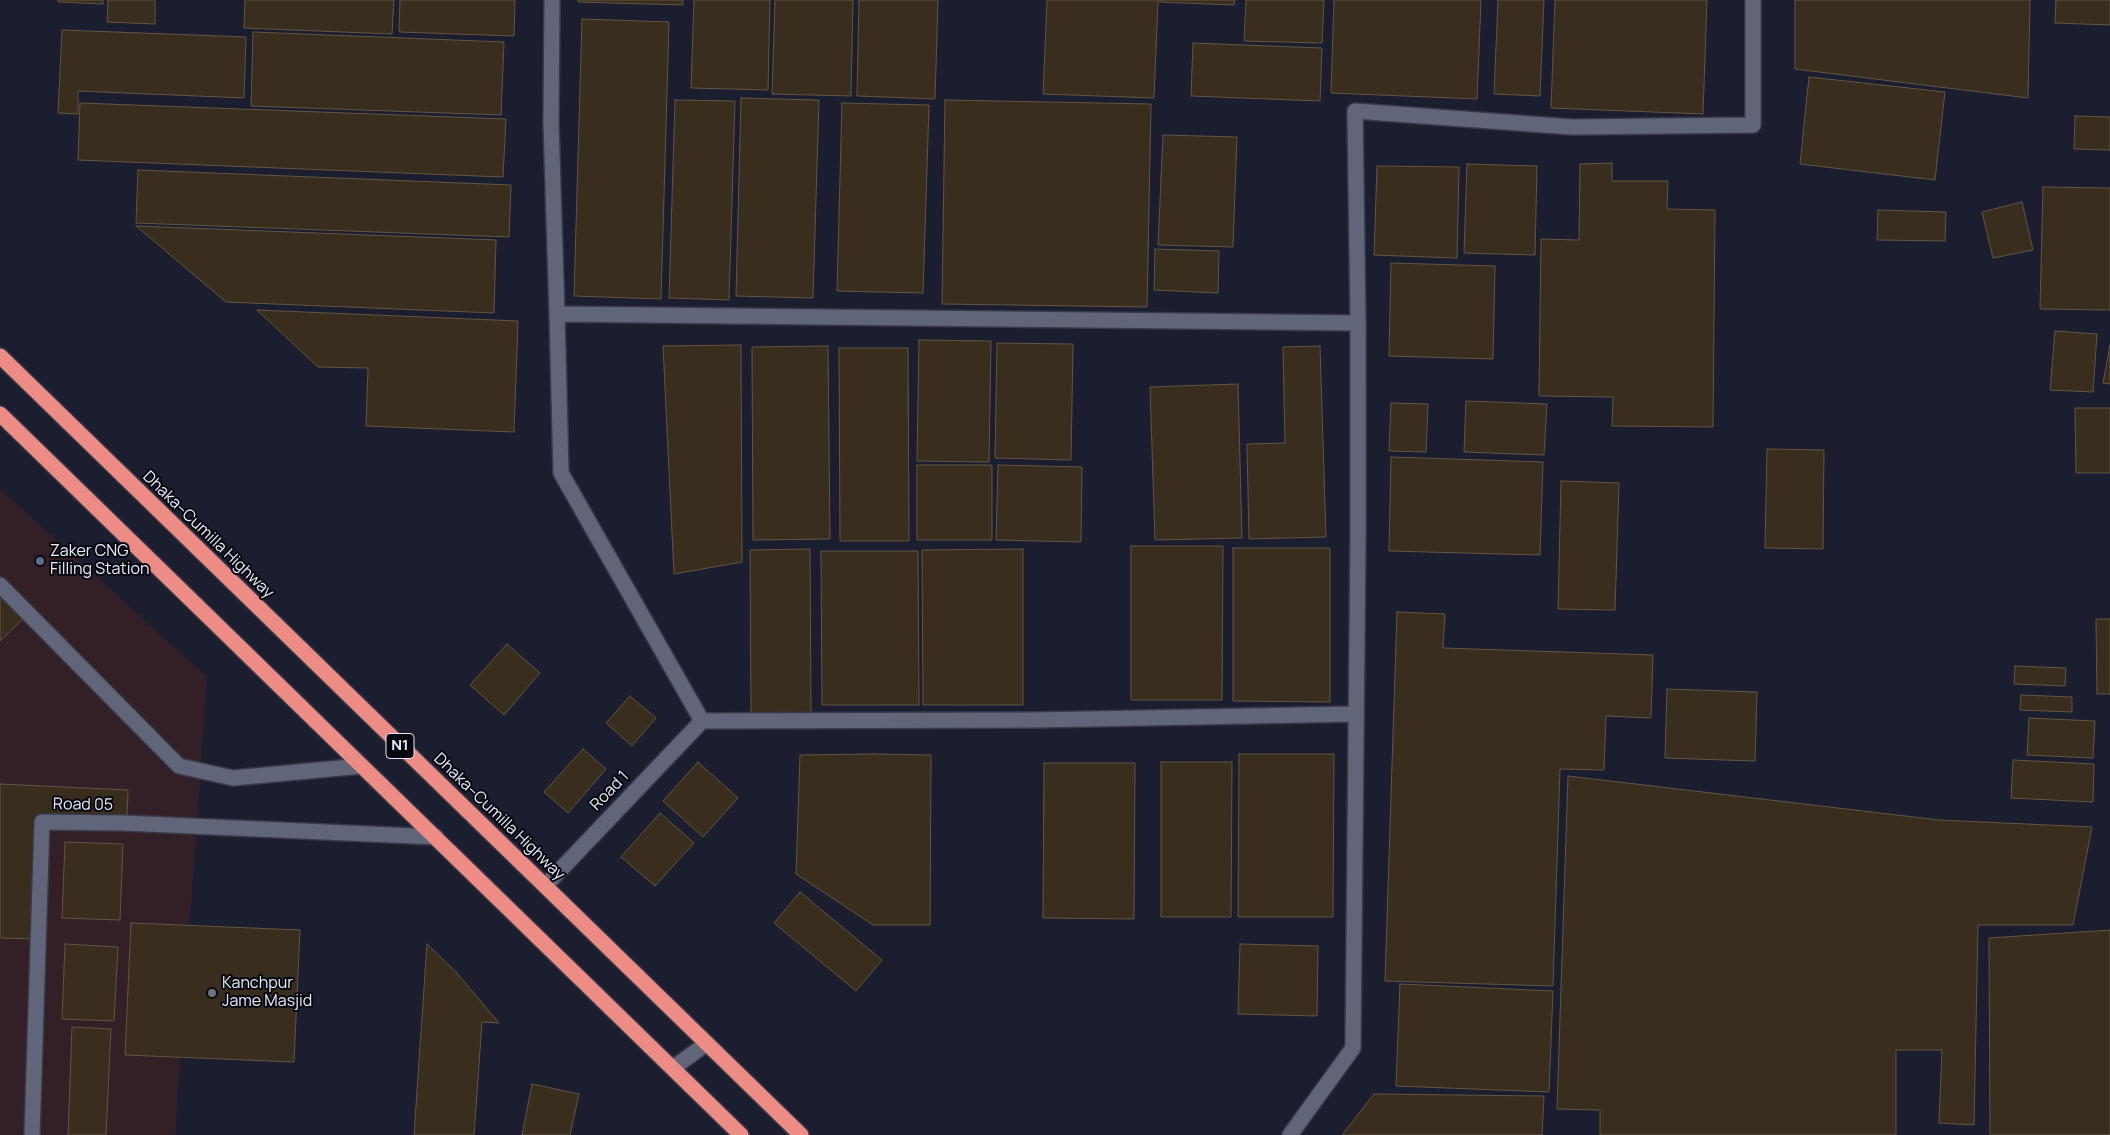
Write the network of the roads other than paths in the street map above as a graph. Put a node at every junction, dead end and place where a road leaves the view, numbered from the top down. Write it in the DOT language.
graph roads {
  1 [pos="552,0"];
  2 [pos="1753,0"];
  3 [pos="557,314"];
  4 [pos="1358,323"];
  5 [pos="0,356"];
  6 [pos="0,414"];
  7 [pos="0,585"];
  8 [pos="1356,714"];
  9 [pos="702,721"];
  10 [pos="362,766"];
  11 [pos="436,837"];
  12 [pos="545,886"];
  13 [pos="706,1044"];
  14 [pos="673,1068"];
  15 [pos="32,1135"];
  16 [pos="741,1135"];
  17 [pos="801,1135"];
  18 [pos="1290,1135"];
  1 -- 3 [label="street"];
  2 -- 4 [label="street"];
  3 -- 4 [label="street"];
  3 -- 9 [label="street"];
  4 -- 8 [label="street"];
  5 -- 12 [label="highway, Dhaka–Cumilla Highway / N1"];
  6 -- 10 [label="highway, N1"];
  7 -- 10 [label="street"];
  8 -- 9 [label="street"];
  8 -- 18 [label="street"];
  9 -- 12 [label="street, Road 1"];
  10 -- 11 [label="highway, N1"];
  11 -- 14 [label="highway, N1"];
  11 -- 15 [label="street, Road 05"];
  12 -- 13 [label="highway, Dhaka–Cumilla Highway / N1"];
  13 -- 14 [label="street"];
  13 -- 17 [label="highway, Dhaka–Cumilla Highway / N1"];
  14 -- 16 [label="highway, N1"];
}
